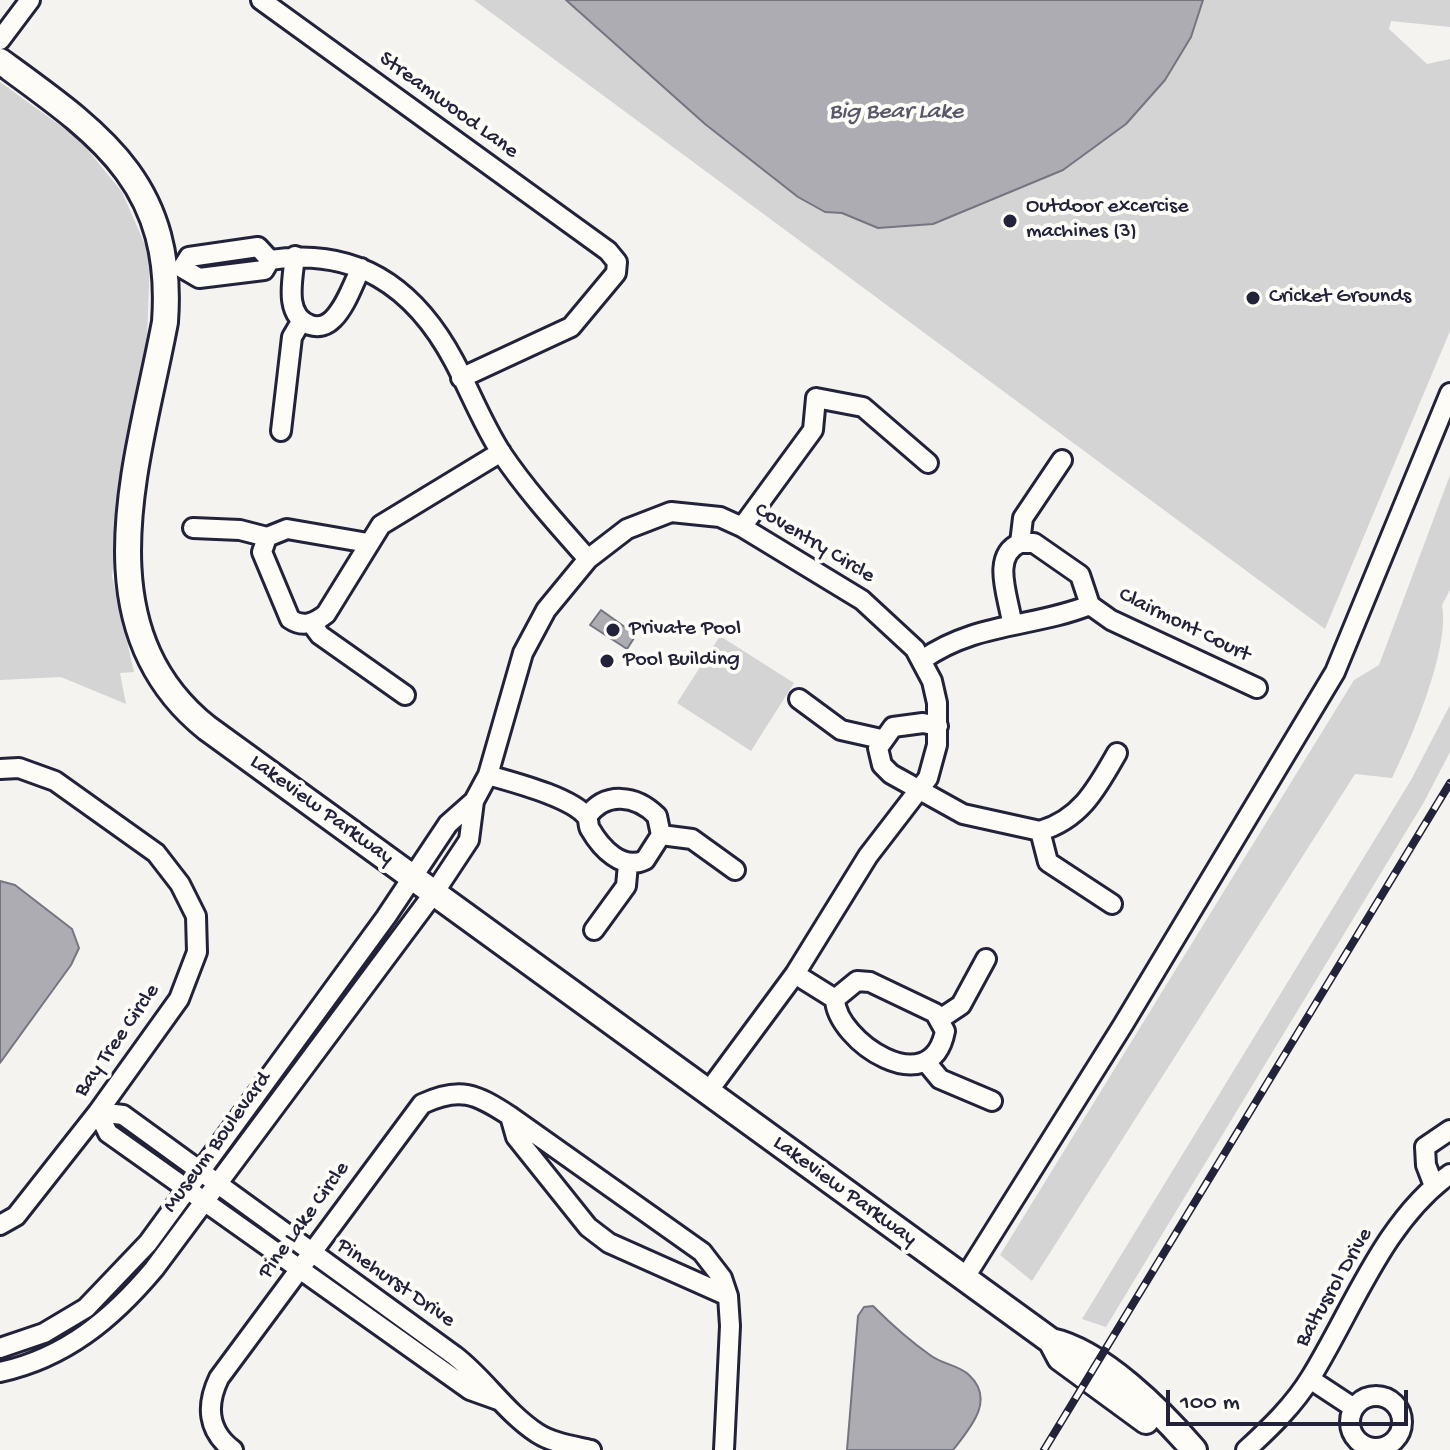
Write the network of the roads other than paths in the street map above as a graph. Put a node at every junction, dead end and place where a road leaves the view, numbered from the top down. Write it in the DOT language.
graph roads {
  1 [pos="30,0"];
  2 [pos="261,0"];
  3 [pos="0,40"];
  4 [pos="0,61"];
  5 [pos="295,256"];
  6 [pos="361,268"];
  7 [pos="174,270"];
  8 [pos="302,320"];
  9 [pos="461,378"];
  10 [pos="1450,393"];
  11 [pos="281,431"];
  12 [pos="501,452"];
  13 [pos="1062,460"];
  14 [pos="928,463"];
  15 [pos="742,527"];
  16 [pos="193,528"];
  17 [pos="267,537"];
  18 [pos="368,543"];
  19 [pos="1020,543"];
  20 [pos="588,559"];
  21 [pos="1090,605"];
  22 [pos="311,623"];
  23 [pos="1012,623"];
  24 [pos="922,660"];
  25 [pos="1257,688"];
  26 [pos="405,695"];
  27 [pos="799,699"];
  28 [pos="938,726"];
  29 [pos="881,739"];
  30 [pos="1117,753"];
  31 [pos="0,769"];
  32 [pos="488,775"];
  33 [pos="920,790"];
  34 [pos="474,801"];
  35 [pos="587,817"];
  36 [pos="1040,831"];
  37 [pos="661,835"];
  38 [pos="628,864"];
  39 [pos="735,870"];
  40 [pos="412,877"];
  41 [pos="434,893"];
  42 [pos="1112,904"];
  43 [pos="594,930"];
  44 [pos="986,959"];
  45 [pos="795,974"];
  46 [pos="835,999"];
  47 [pos="940,1019"];
  48 [pos="926,1062"];
  49 [pos="707,1093"];
  50 [pos="992,1101"];
  51 [pos="98,1112"];
  52 [pos="510,1116"];
  53 [pos="1450,1130"];
  54 [pos="199,1172"];
  55 [pos="1450,1174"];
  56 [pos="216,1183"];
  57 [pos="1434,1186"];
  58 [pos="186,1190"];
  59 [pos="203,1201"];
  60 [pos="0,1225"];
  61 [pos="311,1255"];
  62 [pos="299,1271"];
  63 [pos="964,1279"];
  64 [pos="728,1296"];
  65 [pos="1051,1341"];
  66 [pos="0,1348"];
  67 [pos="0,1372"];
  68 [pos="1310,1379"];
  69 [pos="498,1400"];
  70 [pos="1354,1408"];
  71 [pos="233,1450"];
  72 [pos="591,1450"];
  73 [pos="724,1450"];
  74 [pos="1176,1450"];
  75 [pos="1194,1450"];
  76 [pos="1246,1450"];
  1 -- 3 [label="street"];
  2 -- 9 [label="street, Streamwood Lane"];
  4 -- 7 [label="street, Lakeview Parkway"];
  5 -- 6 [label="street"];
  5 -- 7 [label="street"];
  5 -- 8 [label="street"];
  6 -- 8 [label="street"];
  6 -- 9 [label="street"];
  7 -- 40 [label="street, Lakeview Parkway"];
  8 -- 11 [label="street"];
  9 -- 12 [label="street"];
  10 -- 63 [label="street"];
  12 -- 18 [label="street"];
  12 -- 20 [label="street"];
  13 -- 19 [label="street"];
  14 -- 15 [label="street"];
  15 -- 20 [label="street, Coventry Circle"];
  15 -- 24 [label="street, Coventry Circle"];
  16 -- 17 [label="street"];
  17 -- 18 [label="street"];
  17 -- 22 [label="street"];
  18 -- 22 [label="street"];
  19 -- 21 [label="street, Clairmont Court"];
  19 -- 23 [label="street"];
  20 -- 32 [label="street, Coventry Circle"];
  21 -- 23 [label="street, Clairmont Court"];
  21 -- 25 [label="street, Clairmont Court"];
  22 -- 26 [label="street"];
  23 -- 24 [label="street, Clairmont Court"];
  24 -- 28 [label="street, Coventry Circle"];
  27 -- 29 [label="street"];
  28 -- 29 [label="street"];
  28 -- 33 [label="street, Coventry Circle"];
  29 -- 33 [label="street"];
  30 -- 36 [label="street"];
  31 -- 51 [label="street, Bay Tree Circle"];
  32 -- 34 [label="street, Coventry Circle"];
  32 -- 35 [label="street"];
  33 -- 36 [label="street"];
  33 -- 45 [label="street, Coventry Circle"];
  34 -- 40 [label="street, Coventry Circle"];
  34 -- 41 [label="street, Coventry Circle"];
  35 -- 37 [label="street"];
  35 -- 38 [label="street"];
  36 -- 42 [label="street"];
  37 -- 38 [label="street"];
  37 -- 39 [label="street"];
  38 -- 43 [label="street"];
  40 -- 41 [label="street, Lakeview Parkway"];
  40 -- 54 [label="street, Museum Boulevard"];
  41 -- 49 [label="street, Lakeview Parkway"];
  41 -- 56 [label="street, Museum Boulevard"];
  44 -- 47 [label="street"];
  45 -- 46 [label="street"];
  45 -- 49 [label="street, Coventry Circle"];
  46 -- 47 [label="street"];
  46 -- 48 [label="street"];
  47 -- 48 [label="street"];
  48 -- 50 [label="street"];
  49 -- 63 [label="street, Lakeview Parkway"];
  51 -- 54 [label="street, Pinehurst Drive"];
  51 -- 58 [label="street, Pinehurst Drive"];
  51 -- 60 [label="street, Bay Tree Circle"];
  52 -- 61 [label="street, Pine Lake Circle"];
  52 -- 64 [label="street, Pine Lake Circle"];
  52 -- 64 [label="street"];
  53 -- 57 [label="street"];
  54 -- 56 [label="street, Pinehurst Drive"];
  54 -- 58 [label="street, Museum Boulevard"];
  55 -- 57 [label="street, Baltusrol Drive"];
  56 -- 59 [label="street, Museum Boulevard"];
  56 -- 61 [label="street, Pinehurst Drive"];
  57 -- 68 [label="street, Baltusrol Drive"];
  58 -- 59 [label="street, Pinehurst Drive"];
  58 -- 66 [label="street, Museum Boulevard"];
  59 -- 62 [label="street, Pinehurst Drive"];
  59 -- 67 [label="street, Museum Boulevard"];
  61 -- 62 [label="street, Pine Lake Circle"];
  61 -- 69 [label="street, Pinehurst Drive"];
  62 -- 69 [label="street, Pinehurst Drive"];
  62 -- 71 [label="street, Pine Lake Circle"];
  63 -- 65 [label="street, Lakeview Parkway"];
  64 -- 73 [label="street, Pine Lake Circle"];
  65 -- 74 [label="street, Lakeview Parkway"];
  65 -- 75 [label="street, Lakeview Parkway"];
  68 -- 70 [label="street"];
  68 -- 76 [label="street, Baltusrol Drive"];
  69 -- 72 [label="street, Pinehurst Drive"];
}
